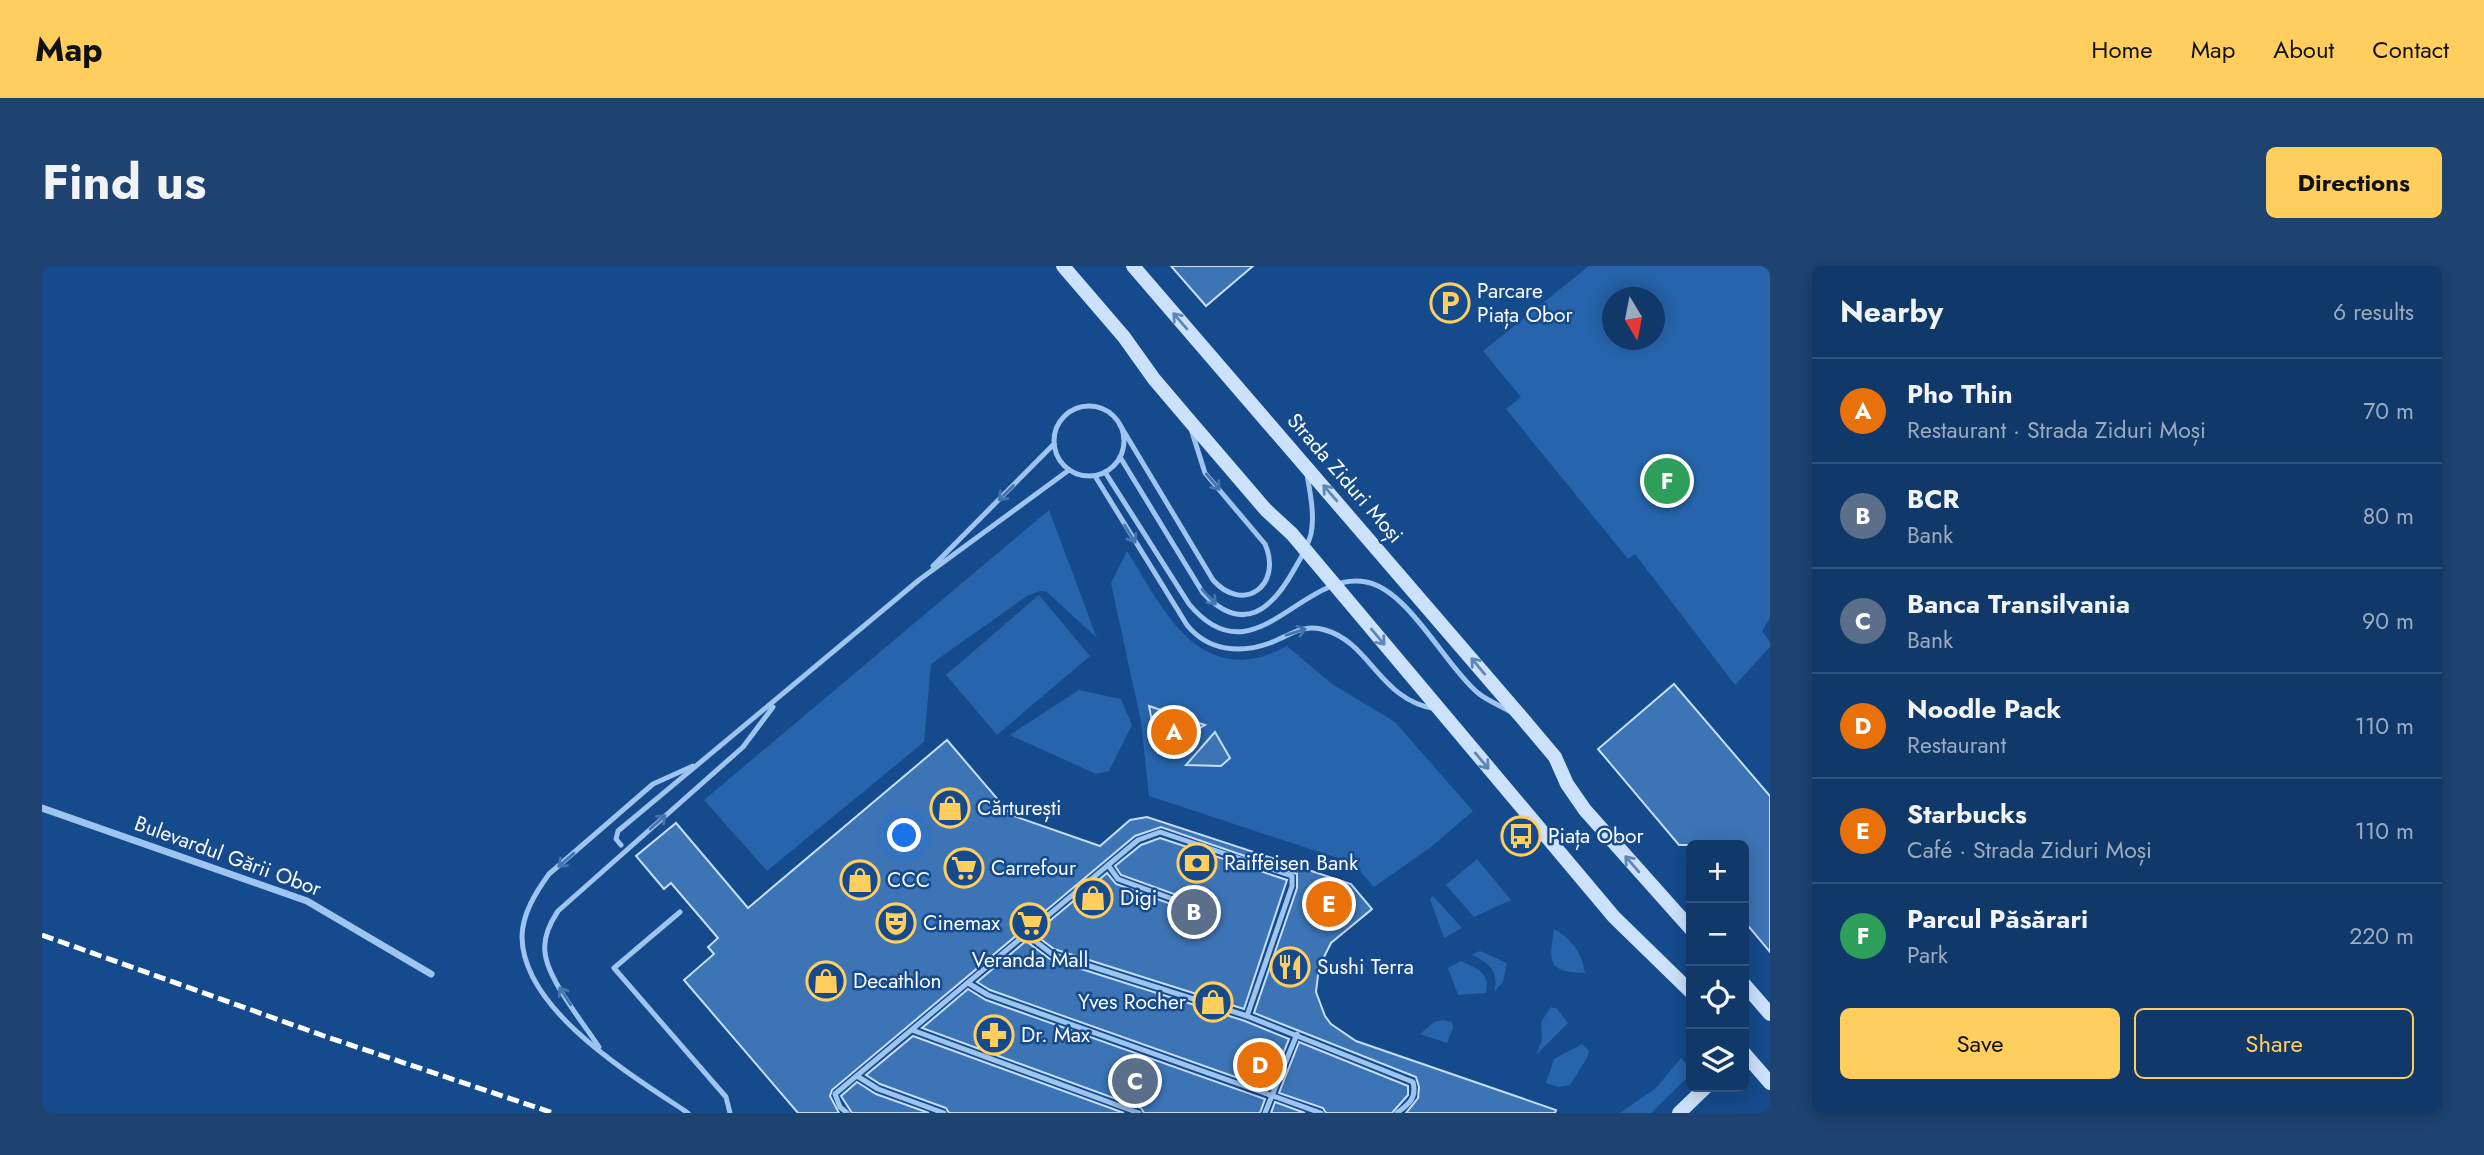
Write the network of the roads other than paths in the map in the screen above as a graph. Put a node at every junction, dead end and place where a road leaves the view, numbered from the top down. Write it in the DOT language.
graph roads {
  1 [pos="1063,266"];
  2 [pos="1133,266"];
  3 [pos="1188,419"];
  4 [pos="1120,425"];
  5 [pos="1054,444"];
  6 [pos="1120,457"];
  7 [pos="1306,465"];
  8 [pos="1069,470"];
  9 [pos="1105,472"];
  10 [pos="1095,475"];
  11 [pos="1305,550"];
  12 [pos="919,580"];
  13 [pos="1334,585"];
  14 [pos="779,699"];
  15 [pos="1437,709"];
  16 [pos="1523,719"];
  17 [pos="699,763"];
  18 [pos="42,808"];
  19 [pos="621,845"];
  20 [pos="1108,864"];
  21 [pos="680,912"];
  22 [pos="1211,913"];
  23 [pos="1686,923"];
  24 [pos="1026,934"];
  25 [pos="431,974"];
  26 [pos="968,983"];
  27 [pos="1686,987"];
  28 [pos="1749,990"];
  29 [pos="1770,1014"];
  30 [pos="1247,1016"];
  31 [pos="911,1030"];
  32 [pos="1297,1034"];
  33 [pos="603,1053"];
  34 [pos="1749,1059"];
  35 [pos="857,1076"];
  36 [pos="1770,1083"];
  37 [pos="1701,1092"];
  38 [pos="1271,1096"];
  39 [pos="688,1113"];
  40 [pos="730,1113"];
  41 [pos="847,1113"];
  42 [pos="944,1113"];
  43 [pos="1139,1113"];
  44 [pos="1265,1113"];
  45 [pos="1321,1113"];
  46 [pos="1397,1113"];
  47 [pos="1679,1113"];
  1 -- 3 [label="main road"];
  7 -- 2 [label="main road, Strada Ziduri Moși, one-way"];
  3 -- 4 [label="lane, one-way"];
  3 -- 11 [label="main road"];
  4 -- 5 [label="lane"];
  4 -- 6 [label="lane"];
  5 -- 8 [label="lane"];
  5 -- 12 [label="lane, one-way"];
  6 -- 9 [label="lane"];
  6 -- 11 [label="lane, one-way"];
  7 -- 11 [label="lane"];
  16 -- 7 [label="main road, Strada Ziduri Moși, one-way"];
  8 -- 10 [label="lane"];
  8 -- 12 [label="lane"];
  9 -- 10 [label="lane"];
  9 -- 13 [label="lane, Strada Ziduri Moși"];
  10 -- 15 [label="lane, one-way"];
  11 -- 13 [label="main road"];
  12 -- 14 [label="lane"];
  13 -- 15 [label="main road, one-way"];
  13 -- 16 [label="lane, Strada Ziduri Moși"];
  14 -- 17 [label="lane"];
  33 -- 14 [label="lane, one-way"];
  15 -- 27 [label="main road, one-way"];
  23 -- 16 [label="main road, Strada Ziduri Moși, one-way"];
  17 -- 19 [label="lane"];
  17 -- 33 [label="lane, one-way"];
  18 -- 25 [label="street, Bulevardul Gării Obor"];
  20 -- 22 [label="lane"];
  20 -- 24 [label="lane"];
  20 -- 30 [label="lane"];
  21 -- 40 [label="lane"];
  24 -- 26 [label="lane"];
  24 -- 30 [label="lane"];
  26 -- 31 [label="lane"];
  26 -- 38 [label="lane"];
  28 -- 29 [label="main road"];
  30 -- 32 [label="lane"];
  31 -- 35 [label="lane"];
  31 -- 43 [label="lane"];
  32 -- 38 [label="lane"];
  32 -- 46 [label="lane"];
  33 -- 39 [label="lane"];
  34 -- 36 [label="main road"];
  35 -- 41 [label="lane"];
  35 -- 42 [label="lane"];
  37 -- 47 [label="main road"];
  38 -- 44 [label="lane"];
  38 -- 45 [label="lane"];
}
